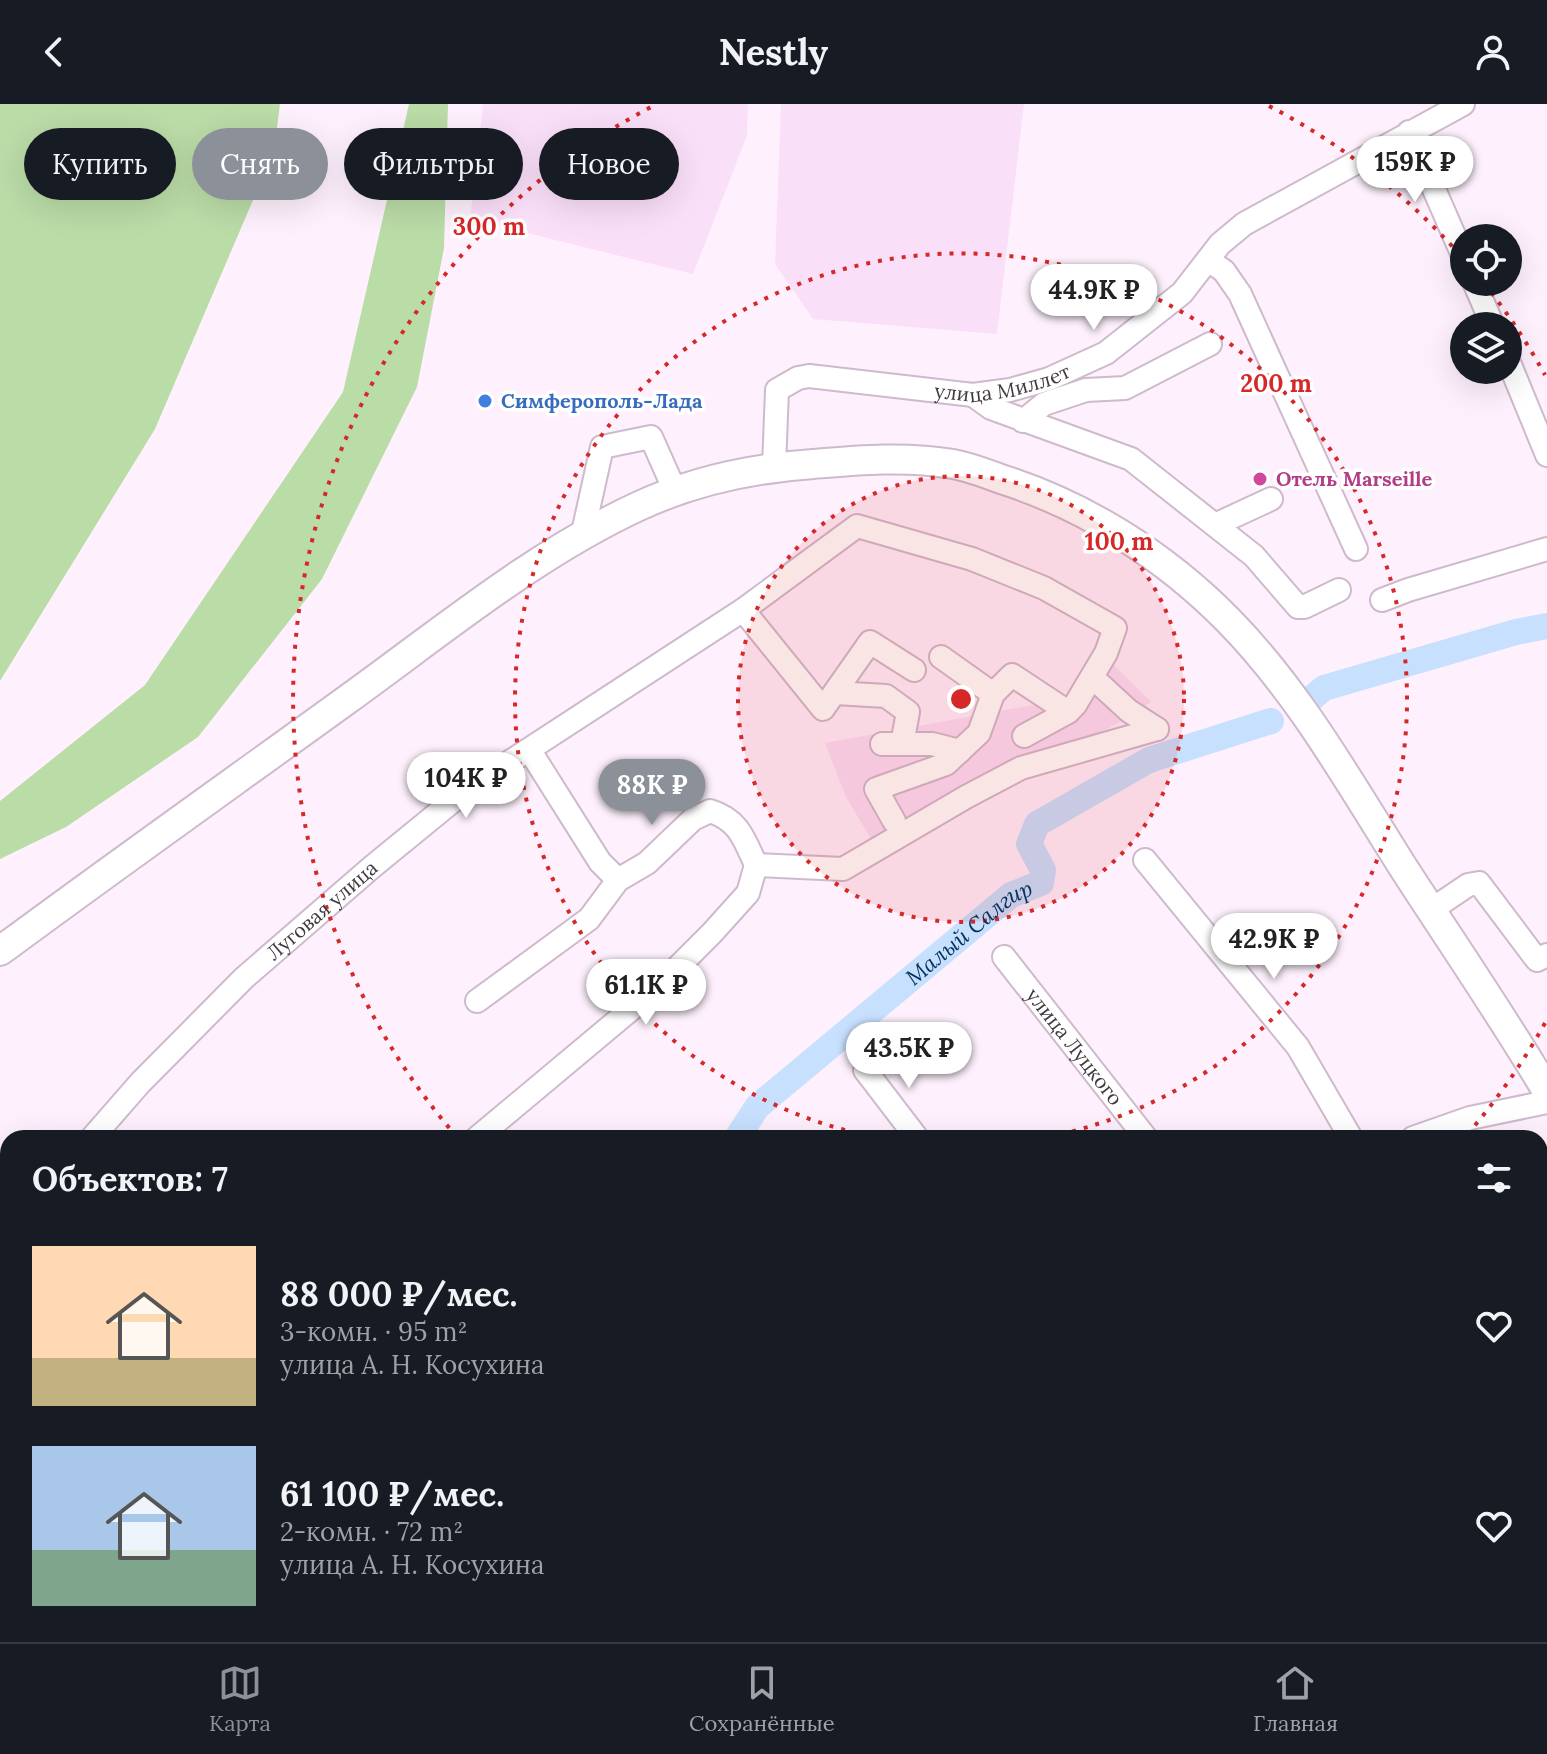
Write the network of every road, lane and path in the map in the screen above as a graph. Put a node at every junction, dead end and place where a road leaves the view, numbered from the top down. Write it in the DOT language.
graph roads {
  1 [pos="1459,105"];
  2 [pos="1409,132"];
  3 [pos="1450,226"];
  4 [pos="1208,260"];
  5 [pos="1210,344"];
  6 [pos="1518,384"];
  7 [pos="973,395"];
  8 [pos="1023,421"];
  9 [pos="1547,455"];
  10 [pos="774,467"];
  11 [pos="675,491"];
  12 [pos="1271,499"];
  13 [pos="1217,524"];
  14 [pos="582,537"];
  15 [pos="1356,549"];
  16 [pos="1547,549"];
  17 [pos="1339,590"];
  18 [pos="1382,600"];
  19 [pos="743,610"];
  20 [pos="941,657"];
  21 [pos="914,670"];
  22 [pos="1092,677"];
  23 [pos="835,693"];
  24 [pos="993,694"];
  25 [pos="1068,712"];
  26 [pos="1024,736"];
  27 [pos="530,751"];
  28 [pos="960,751"];
  29 [pos="894,821"];
  30 [pos="1145,860"];
  31 [pos="756,865"];
  32 [pos="618,880"];
  33 [pos="1431,910"];
  34 [pos="0,951"];
  35 [pos="1547,955"];
  36 [pos="1004,957"];
  37 [pos="477,1001"];
  38 [pos="865,1070"];
  39 [pos="1547,1091"];
  40 [pos="1547,1102"];
  41 [pos="1462,1126"];
  42 [pos="99,1130"];
  43 [pos="487,1130"];
  44 [pos="911,1130"];
  45 [pos="1140,1130"];
  46 [pos="1346,1130"];
  1 -- 2 [label="street, улица Миллет"];
  2 -- 3 [label="street"];
  2 -- 4 [label="street, улица Миллет"];
  4 -- 7 [label="street, улица Миллет"];
  4 -- 15 [label="street"];
  5 -- 8 [label="street"];
  6 -- 9 [label="street"];
  7 -- 8 [label="street"];
  7 -- 10 [label="street, улица Миллет"];
  8 -- 13 [label="street"];
  10 -- 11 [label="main road"];
  10 -- 33 [label="main road"];
  11 -- 14 [label="main road"];
  11 -- 14 [label="street"];
  12 -- 13 [label="street"];
  13 -- 17 [label="street"];
  14 -- 34 [label="main road"];
  16 -- 18 [label="street"];
  19 -- 22 [label="street, Луговая улица"];
  19 -- 23 [label="street"];
  19 -- 27 [label="street, Луговая улица"];
  20 -- 24 [label="street"];
  21 -- 23 [label="street"];
  22 -- 25 [label="street"];
  22 -- 31 [label="street"];
  23 -- 28 [label="street"];
  24 -- 25 [label="street"];
  24 -- 28 [label="street"];
  25 -- 26 [label="street"];
  27 -- 32 [label="street"];
  27 -- 42 [label="street, Луговая улица"];
  28 -- 29 [label="street"];
  30 -- 46 [label="street"];
  31 -- 32 [label="street"];
  31 -- 43 [label="street"];
  32 -- 37 [label="street"];
  33 -- 35 [label="street"];
  33 -- 39 [label="main road"];
  36 -- 45 [label="street, улица Луцкого"];
  38 -- 44 [label="street"];
  40 -- 41 [label="street"];
}
